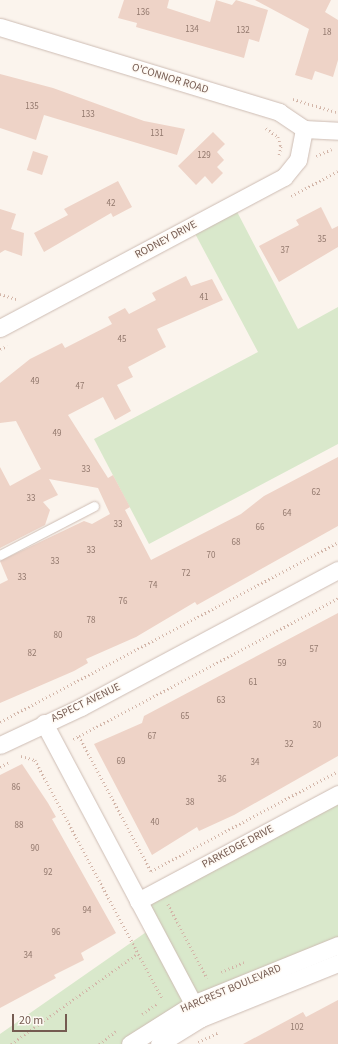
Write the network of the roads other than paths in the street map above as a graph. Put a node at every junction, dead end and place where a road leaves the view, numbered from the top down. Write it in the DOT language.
graph roads {
  1 [pos="0,27"];
  2 [pos="304,129"];
  3 [pos="338,130"];
  4 [pos="0,328"];
  5 [pos="94,506"];
  6 [pos="0,555"];
  7 [pos="338,570"];
  8 [pos="44,724"];
  9 [pos="0,745"];
  10 [pos="338,794"];
  11 [pos="138,901"];
  12 [pos="338,945"];
  13 [pos="338,963"];
  14 [pos="197,1011"];
  15 [pos="130,1044"];
  16 [pos="159,1044"];
  1 -- 2 [label="street, O'CONNOR ROAD"];
  2 -- 3 [label="street"];
  2 -- 4 [label="street, RODNEY DRIVE"];
  5 -- 6 [label="lane"];
  7 -- 8 [label="street, ASPECT AVENUE"];
  8 -- 9 [label="street"];
  8 -- 11 [label="street, ASPECT AVENUE"];
  10 -- 11 [label="street, PARKEDGE DRIVE"];
  11 -- 14 [label="street, ASPECT AVENUE"];
  12 -- 14 [label="street, HARCREST BOULEVARD"];
  13 -- 14 [label="street, HARCREST BOULEVARD"];
  14 -- 15 [label="street, HARCREST BOULEVARD"];
  14 -- 16 [label="street, HARCREST BOULEVARD"];
}
